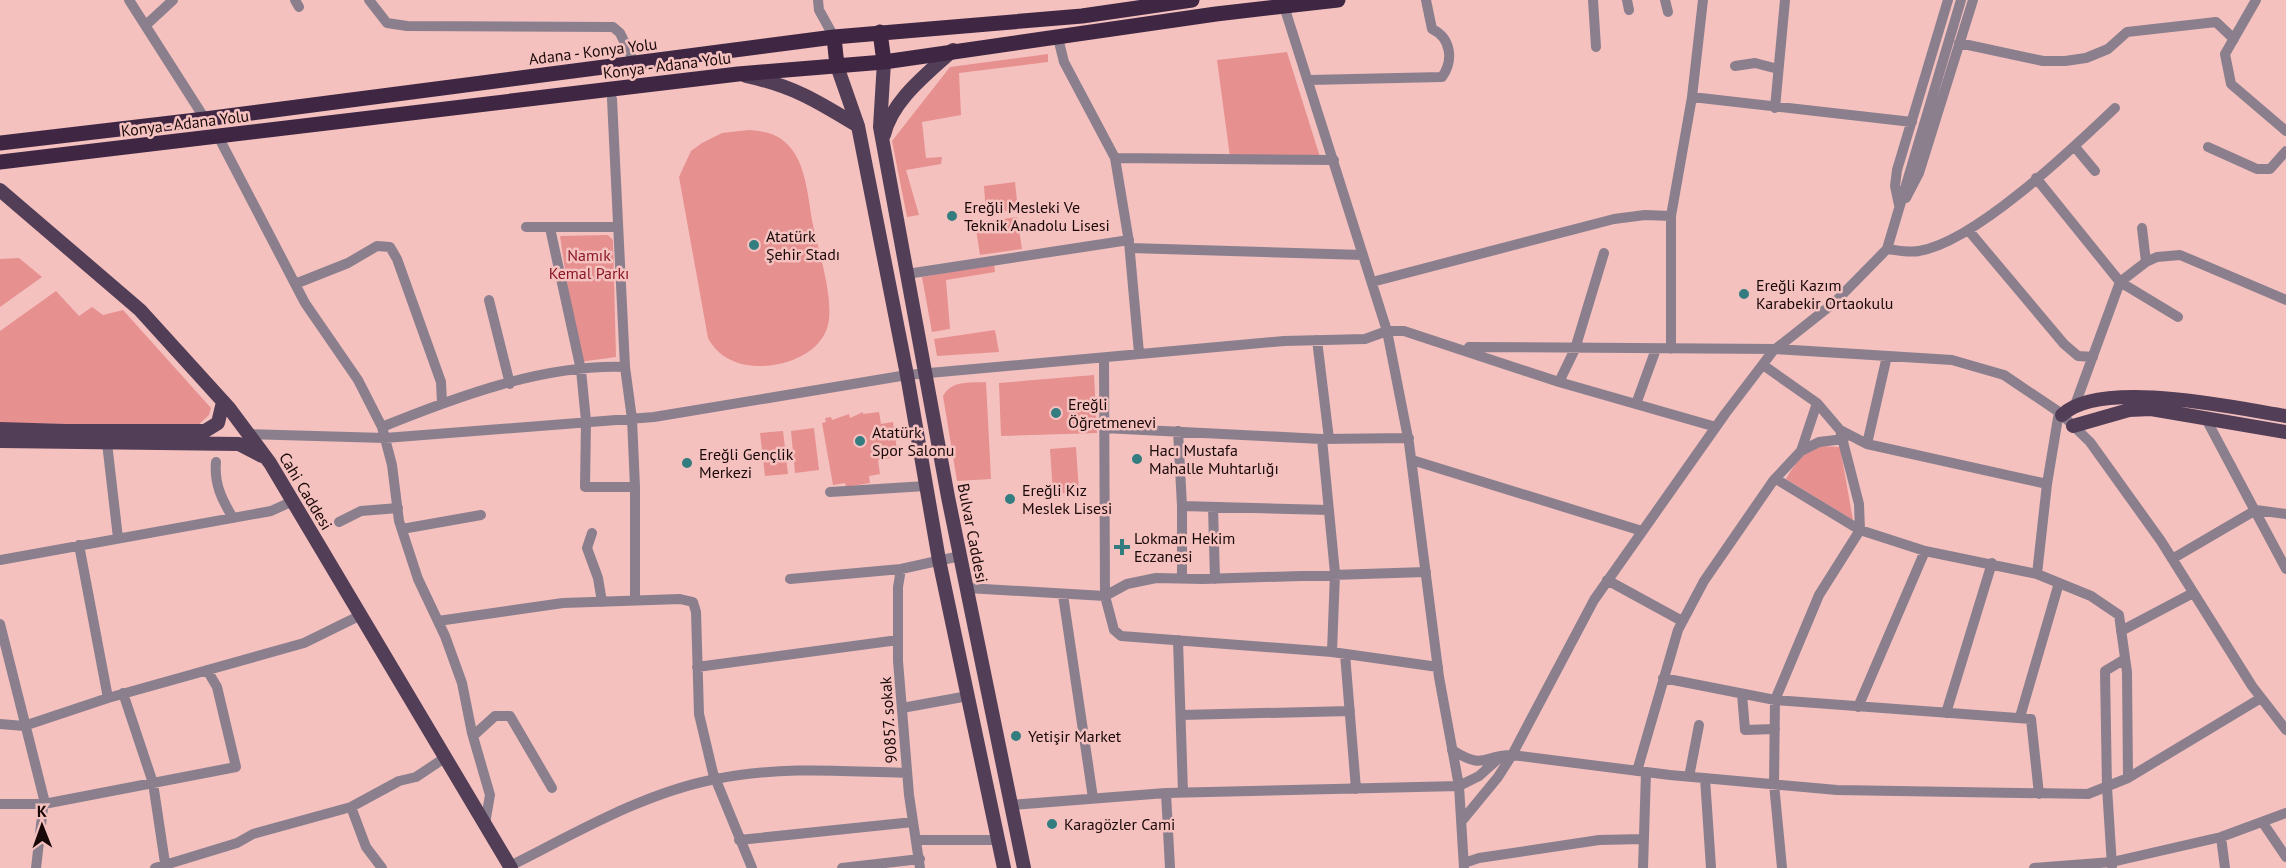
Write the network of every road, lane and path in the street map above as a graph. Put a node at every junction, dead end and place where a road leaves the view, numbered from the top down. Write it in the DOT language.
graph roads {
  1 [pos="129,0"];
  2 [pos="173,0"];
  3 [pos="369,0"];
  4 [pos="818,0"];
  5 [pos="1192,0"];
  6 [pos="1338,0"];
  7 [pos="1426,0"];
  8 [pos="1593,0"];
  9 [pos="1665,0"];
  10 [pos="1702,0"];
  11 [pos="1785,0"];
  12 [pos="1948,0"];
  13 [pos="1961,0"];
  14 [pos="1973,0"];
  15 [pos="2256,0"];
  16 [pos="1284,3"];
  17 [pos="1668,12"];
  18 [pos="146,25"];
  19 [pos="880,32"];
  20 [pos="834,37"];
  21 [pos="1058,38"];
  22 [pos="2234,39"];
  23 [pos="1959,43"];
  24 [pos="1596,47"];
  25 [pos="952,50"];
  26 [pos="884,62"];
  27 [pos="636,64"];
  28 [pos="837,66"];
  29 [pos="1735,66"];
  30 [pos="1779,69"];
  31 [pos="738,74"];
  32 [pos="1309,80"];
  33 [pos="1692,97"];
  34 [pos="612,99"];
  35 [pos="1775,108"];
  36 [pos="2115,108"];
  37 [pos="205,119"];
  38 [pos="1912,122"];
  39 [pos="858,126"];
  40 [pos="2286,131"];
  41 [pos="219,138"];
  42 [pos="0,143"];
  43 [pos="882,143"];
  44 [pos="2075,147"];
  45 [pos="2208,147"];
  46 [pos="2286,151"];
  47 [pos="1115,158"];
  48 [pos="1334,160"];
  49 [pos="0,162"];
  50 [pos="2095,171"];
  51 [pos="2036,178"];
  52 [pos="0,190"];
  53 [pos="0,202"];
  54 [pos="17,205"];
  55 [pos="1900,208"];
  56 [pos="1671,216"];
  57 [pos="526,227"];
  58 [pos="618,227"];
  59 [pos="550,228"];
  60 [pos="2142,228"];
  61 [pos="1970,231"];
  62 [pos="1130,244"];
  63 [pos="1887,249"];
  64 [pos="1604,253"];
  65 [pos="1364,255"];
  66 [pos="2146,262"];
  67 [pos="907,273"];
  68 [pos="1372,282"];
  69 [pos="2120,282"];
  70 [pos="295,284"];
  71 [pos="489,300"];
  72 [pos="2286,300"];
  73 [pos="2178,317"];
  74 [pos="1387,331"];
  75 [pos="1317,340"];
  76 [pos="1457,347"];
  77 [pos="1575,349"];
  78 [pos="1656,349"];
  79 [pos="1671,349"];
  80 [pos="1776,349"];
  81 [pos="1139,353"];
  82 [pos="1887,356"];
  83 [pos="2093,357"];
  84 [pos="1104,358"];
  85 [pos="1763,365"];
  86 [pos="625,367"];
  87 [pos="581,370"];
  88 [pos="927,373"];
  89 [pos="907,375"];
  90 [pos="1559,382"];
  91 [pos="510,384"];
  92 [pos="223,402"];
  93 [pos="442,403"];
  94 [pos="1636,404"];
  95 [pos="1817,404"];
  96 [pos="2075,405"];
  97 [pos="2061,413"];
  98 [pos="2286,416"];
  99 [pos="632,419"];
  100 [pos="2206,419"];
  101 [pos="586,421"];
  102 [pos="2073,426"];
  103 [pos="1716,427"];
  104 [pos="1104,428"];
  105 [pos="0,429"];
  106 [pos="1178,430"];
  107 [pos="383,432"];
  108 [pos="2286,432"];
  109 [pos="249,434"];
  110 [pos="1842,435"];
  111 [pos="1408,438"];
  112 [pos="1326,439"];
  113 [pos="0,441"];
  114 [pos="107,443"];
  115 [pos="1867,444"];
  116 [pos="1801,451"];
  117 [pos="267,458"];
  118 [pos="1412,460"];
  119 [pos="216,462"];
  120 [pos="1776,478"];
  121 [pos="2047,484"];
  122 [pos="926,486"];
  123 [pos="635,487"];
  124 [pos="830,492"];
  125 [pos="293,501"];
  126 [pos="1182,506"];
  127 [pos="1213,507"];
  128 [pos="398,508"];
  129 [pos="1329,510"];
  130 [pos="2256,510"];
  131 [pos="2286,514"];
  132 [pos="481,515"];
  133 [pos="233,518"];
  134 [pos="339,522"];
  135 [pos="402,529"];
  136 [pos="1860,530"];
  137 [pos="1642,531"];
  138 [pos="592,533"];
  139 [pos="118,538"];
  140 [pos="79,545"];
  141 [pos="1925,551"];
  142 [pos="960,556"];
  143 [pos="2172,559"];
  144 [pos="0,560"];
  145 [pos="939,560"];
  146 [pos="1992,563"];
  147 [pos="901,569"];
  148 [pos="2286,569"];
  149 [pos="1426,572"];
  150 [pos="1335,573"];
  151 [pos="2037,574"];
  152 [pos="1182,578"];
  153 [pos="790,579"];
  154 [pos="1215,579"];
  155 [pos="1607,580"];
  156 [pos="2059,583"];
  157 [pos="967,588"];
  158 [pos="2193,593"];
  159 [pos="1063,595"];
  160 [pos="1105,596"];
  161 [pos="635,600"];
  162 [pos="602,602"];
  163 [pos="361,615"];
  164 [pos="438,621"];
  165 [pos="1682,621"];
  166 [pos="0,624"];
  167 [pos="2121,631"];
  168 [pos="898,640"];
  169 [pos="1178,640"];
  170 [pos="1332,652"];
  171 [pos="1345,654"];
  172 [pos="2125,659"];
  173 [pos="697,667"];
  174 [pos="1438,667"];
  175 [pos="207,670"];
  176 [pos="1663,678"];
  177 [pos="123,693"];
  178 [pos="1742,694"];
  179 [pos="968,696"];
  180 [pos="108,698"];
  181 [pos="2261,698"];
  182 [pos="1775,700"];
  183 [pos="1858,707"];
  184 [pos="902,708"];
  185 [pos="1350,711"];
  186 [pos="1946,713"];
  187 [pos="1180,715"];
  188 [pos="2020,717"];
  189 [pos="0,724"];
  190 [pos="1699,725"];
  191 [pos="24,726"];
  192 [pos="1775,729"];
  193 [pos="2286,730"];
  194 [pos="473,736"];
  195 [pos="1452,750"];
  196 [pos="1499,755"];
  197 [pos="1512,755"];
  198 [pos="446,757"];
  199 [pos="1641,772"];
  200 [pos="907,773"];
  201 [pos="1689,777"];
  202 [pos="1705,778"];
  203 [pos="2128,778"];
  204 [pos="715,779"];
  205 [pos="153,783"];
  206 [pos="1774,784"];
  207 [pos="1459,786"];
  208 [pos="2107,787"];
  209 [pos="552,789"];
  210 [pos="1356,789"];
  211 [pos="1184,792"];
  212 [pos="1166,793"];
  213 [pos="2039,794"];
  214 [pos="1093,798"];
  215 [pos="0,804"];
  216 [pos="44,804"];
  217 [pos="1011,805"];
  218 [pos="351,807"];
  219 [pos="2286,813"];
  220 [pos="913,822"];
  221 [pos="1461,822"];
  222 [pos="2263,823"];
  223 [pos="485,824"];
  224 [pos="2221,837"];
  225 [pos="1644,839"];
  226 [pos="739,840"];
  227 [pos="916,840"];
  228 [pos="997,840"];
  229 [pos="2142,855"];
  230 [pos="2286,857"];
  231 [pos="920,864"];
  232 [pos="160,865"];
  233 [pos="2112,865"];
  234 [pos="1464,866"];
  235 [pos="511,867"];
  236 [pos="36,868"];
  237 [pos="382,868"];
  238 [pos="752,868"];
  239 [pos="843,868"];
  240 [pos="1004,868"];
  241 [pos="1024,868"];
  242 [pos="1170,868"];
  243 [pos="1643,868"];
  244 [pos="1711,868"];
  245 [pos="1782,868"];
  246 [pos="2034,868"];
  247 [pos="2144,868"];
  248 [pos="2225,868"];
  1 -- 18 [label="street"];
  2 -- 18 [label="street"];
  3 -- 27 [label="street"];
  4 -- 20 [label="street"];
  5 -- 19 [label="highway, Adana - Konya Yolu"];
  6 -- 16 [label="highway, Konya - Adana Yolu"];
  7 -- 32 [label="street"];
  8 -- 24 [label="street"];
  9 -- 17 [label="street"];
  10 -- 33 [label="street"];
  11 -- 30 [label="street"];
  12 -- 38 [label="street"];
  13 -- 55 [label="street"];
  14 -- 23 [label="street"];
  15 -- 22 [label="street"];
  16 -- 21 [label="highway, Konya - Adana Yolu"];
  16 -- 32 [label="street"];
  18 -- 37 [label="street"];
  19 -- 20 [label="highway, Adana - Konya Yolu"];
  19 -- 26 [label="highway"];
  20 -- 27 [label="highway, Adana - Konya Yolu"];
  20 -- 28 [label="highway"];
  21 -- 25 [label="highway, Konya - Adana Yolu"];
  21 -- 47 [label="street"];
  22 -- 23 [label="street"];
  22 -- 40 [label="street"];
  23 -- 55 [label="street"];
  25 -- 26 [label="highway, Konya - Adana Yolu"];
  25 -- 43 [label="main road"];
  26 -- 28 [label="highway, Konya - Adana Yolu"];
  26 -- 43 [label="main road, Bulvar Caddesi"];
  27 -- 37 [label="highway, Adana - Konya Yolu"];
  28 -- 31 [label="highway, Konya - Adana Yolu"];
  28 -- 39 [label="main road"];
  29 -- 30 [label="street"];
  30 -- 35 [label="street"];
  31 -- 39 [label="main road"];
  31 -- 41 [label="highway, Konya - Adana Yolu"];
  32 -- 48 [label="street"];
  33 -- 35 [label="street"];
  33 -- 56 [label="street"];
  34 -- 58 [label="street"];
  35 -- 38 [label="street"];
  36 -- 44 [label="street"];
  37 -- 42 [label="highway, Adana - Konya Yolu"];
  38 -- 55 [label="street"];
  39 -- 89 [label="main road"];
  41 -- 49 [label="highway, Konya - Adana Yolu"];
  41 -- 70 [label="street"];
  43 -- 67 [label="main road, Bulvar Caddesi"];
  44 -- 50 [label="street"];
  44 -- 51 [label="street"];
  45 -- 46 [label="street"];
  47 -- 48 [label="street"];
  47 -- 62 [label="street"];
  48 -- 65 [label="street"];
  51 -- 61 [label="street"];
  51 -- 69 [label="street"];
  52 -- 54 [label="main road, Cahi Caddesi"];
  53 -- 54 [label="main road"];
  54 -- 92 [label="main road, Cahi Caddesi"];
  55 -- 63 [label="street"];
  56 -- 68 [label="street"];
  56 -- 79 [label="street"];
  57 -- 59 [label="street"];
  58 -- 59 [label="street"];
  58 -- 86 [label="street"];
  59 -- 87 [label="street"];
  60 -- 66 [label="street"];
  61 -- 63 [label="street"];
  61 -- 83 [label="street"];
  62 -- 65 [label="street"];
  62 -- 67 [label="street"];
  62 -- 81 [label="street"];
  63 -- 80 [label="street"];
  64 -- 77 [label="street"];
  65 -- 68 [label="street"];
  66 -- 69 [label="street"];
  66 -- 72 [label="street"];
  67 -- 88 [label="main road, Bulvar Caddesi"];
  68 -- 74 [label="street"];
  69 -- 73 [label="street"];
  69 -- 83 [label="street"];
  70 -- 93 [label="street"];
  70 -- 107 [label="street"];
  71 -- 91 [label="street"];
  74 -- 75 [label="street"];
  74 -- 76 [label="street"];
  74 -- 111 [label="street"];
  75 -- 81 [label="street"];
  75 -- 112 [label="street"];
  76 -- 77 [label="street"];
  76 -- 90 [label="street"];
  77 -- 78 [label="street"];
  77 -- 90 [label="street"];
  78 -- 79 [label="street"];
  78 -- 94 [label="street"];
  79 -- 80 [label="street"];
  80 -- 82 [label="street"];
  80 -- 85 [label="street"];
  81 -- 84 [label="street"];
  82 -- 97 [label="street"];
  82 -- 115 [label="street"];
  83 -- 96 [label="street"];
  84 -- 88 [label="street"];
  84 -- 104 [label="street"];
  85 -- 95 [label="street"];
  85 -- 103 [label="street"];
  86 -- 87 [label="street"];
  86 -- 99 [label="street"];
  87 -- 91 [label="street"];
  87 -- 101 [label="street"];
  88 -- 89 [label="street"];
  88 -- 142 [label="main road, Bulvar Caddesi"];
  89 -- 99 [label="street"];
  89 -- 122 [label="main road"];
  90 -- 94 [label="street"];
  91 -- 93 [label="street"];
  92 -- 105 [label="main road"];
  92 -- 109 [label="main road, Cahi Caddesi"];
  93 -- 107 [label="street"];
  94 -- 103 [label="street"];
  95 -- 110 [label="street"];
  95 -- 116 [label="street"];
  96 -- 97 [label="main road"];
  96 -- 98 [label="main road"];
  97 -- 102 [label="street"];
  97 -- 121 [label="street"];
  99 -- 101 [label="street"];
  99 -- 123 [label="street"];
  100 -- 102 [label="main road"];
  100 -- 108 [label="main road"];
  100 -- 130 [label="street"];
  101 -- 107 [label="street"];
  101 -- 123 [label="street"];
  102 -- 143 [label="street"];
  103 -- 137 [label="street"];
  104 -- 106 [label="street"];
  104 -- 160 [label="street"];
  106 -- 112 [label="street"];
  106 -- 126 [label="street"];
  107 -- 109 [label="street"];
  107 -- 128 [label="street"];
  109 -- 117 [label="main road, Cahi Caddesi"];
  110 -- 115 [label="street"];
  110 -- 116 [label="street"];
  110 -- 136 [label="street"];
  111 -- 112 [label="street"];
  111 -- 118 [label="street"];
  112 -- 129 [label="street"];
  113 -- 114 [label="main road"];
  114 -- 117 [label="main road"];
  114 -- 139 [label="street"];
  115 -- 121 [label="street"];
  116 -- 120 [label="street"];
  117 -- 125 [label="main road, Cahi Caddesi"];
  118 -- 137 [label="street"];
  118 -- 149 [label="street"];
  119 -- 133 [label="street"];
  120 -- 136 [label="street"];
  120 -- 165 [label="street"];
  121 -- 151 [label="street"];
  122 -- 124 [label="street"];
  122 -- 145 [label="main road"];
  123 -- 161 [label="street"];
  125 -- 133 [label="street"];
  125 -- 163 [label="main road, Cahi Caddesi"];
  126 -- 127 [label="street"];
  126 -- 152 [label="street"];
  127 -- 129 [label="street"];
  127 -- 154 [label="street"];
  128 -- 134 [label="street"];
  128 -- 135 [label="street"];
  129 -- 150 [label="street"];
  130 -- 131 [label="street"];
  130 -- 143 [label="street"];
  130 -- 148 [label="street"];
  132 -- 135 [label="street"];
  133 -- 139 [label="street"];
  135 -- 164 [label="street"];
  136 -- 141 [label="street"];
  136 -- 182 [label="street"];
  137 -- 155 [label="street"];
  138 -- 162 [label="street"];
  139 -- 140 [label="street"];
  140 -- 144 [label="street"];
  140 -- 180 [label="street"];
  141 -- 146 [label="street"];
  141 -- 183 [label="street"];
  142 -- 145 [label="street"];
  142 -- 157 [label="main road, Bulvar Caddesi"];
  143 -- 158 [label="street"];
  145 -- 147 [label="street"];
  145 -- 179 [label="main road"];
  146 -- 151 [label="street"];
  146 -- 186 [label="street"];
  147 -- 153 [label="street"];
  147 -- 168 [label="street, 90857. sokak"];
  149 -- 150 [label="street"];
  149 -- 174 [label="street"];
  150 -- 154 [label="street"];
  150 -- 170 [label="street"];
  151 -- 156 [label="street"];
  152 -- 154 [label="street"];
  152 -- 160 [label="street"];
  155 -- 165 [label="street"];
  155 -- 197 [label="street"];
  156 -- 167 [label="street"];
  156 -- 188 [label="street"];
  157 -- 159 [label="street"];
  157 -- 217 [label="main road, Bulvar Caddesi"];
  158 -- 167 [label="street"];
  158 -- 181 [label="street"];
  159 -- 160 [label="street"];
  159 -- 214 [label="street"];
  160 -- 169 [label="street"];
  161 -- 162 [label="street"];
  161 -- 173 [label="street"];
  162 -- 164 [label="street"];
  163 -- 175 [label="street"];
  163 -- 198 [label="main road, Cahi Caddesi"];
  164 -- 194 [label="street"];
  165 -- 176 [label="street"];
  166 -- 191 [label="street"];
  167 -- 172 [label="street"];
  168 -- 173 [label="street"];
  168 -- 184 [label="street, 90857. sokak"];
  169 -- 170 [label="street"];
  169 -- 187 [label="street"];
  170 -- 171 [label="street"];
  171 -- 174 [label="street"];
  171 -- 185 [label="street"];
  172 -- 203 [label="street"];
  172 -- 208 [label="street"];
  173 -- 204 [label="street"];
  174 -- 195 [label="street"];
  175 -- 177 [label="street"];
  175 -- 205 [label="street"];
  176 -- 178 [label="street"];
  176 -- 199 [label="street"];
  177 -- 180 [label="street"];
  177 -- 205 [label="street"];
  178 -- 182 [label="street"];
  178 -- 192 [label="street"];
  179 -- 184 [label="street"];
  179 -- 228 [label="main road"];
  180 -- 191 [label="street"];
  181 -- 193 [label="street"];
  181 -- 203 [label="street"];
  182 -- 183 [label="street"];
  182 -- 192 [label="street"];
  183 -- 186 [label="street"];
  184 -- 200 [label="street, 90857. sokak"];
  185 -- 187 [label="street"];
  185 -- 210 [label="street"];
  186 -- 188 [label="street"];
  187 -- 211 [label="street"];
  188 -- 213 [label="street"];
  189 -- 191 [label="street"];
  190 -- 201 [label="street"];
  191 -- 216 [label="street"];
  192 -- 206 [label="street"];
  194 -- 209 [label="street"];
  194 -- 223 [label="street"];
  195 -- 196 [label="street"];
  195 -- 207 [label="street"];
  196 -- 197 [label="street"];
  196 -- 207 [label="street"];
  197 -- 199 [label="street"];
  197 -- 221 [label="street"];
  198 -- 218 [label="street"];
  198 -- 223 [label="main road, Cahi Caddesi"];
  199 -- 201 [label="street"];
  199 -- 225 [label="street"];
  200 -- 204 [label="street"];
  200 -- 220 [label="street, 90857. sokak"];
  201 -- 202 [label="street"];
  202 -- 206 [label="street"];
  202 -- 244 [label="street"];
  203 -- 208 [label="street"];
  204 -- 226 [label="street"];
  204 -- 235 [label="street"];
  205 -- 216 [label="street"];
  205 -- 232 [label="street"];
  206 -- 213 [label="street"];
  206 -- 245 [label="street"];
  207 -- 210 [label="street"];
  207 -- 221 [label="street"];
  208 -- 213 [label="street"];
  208 -- 233 [label="street"];
  210 -- 211 [label="street"];
  211 -- 212 [label="street"];
  212 -- 214 [label="street"];
  212 -- 242 [label="street"];
  214 -- 217 [label="street"];
  215 -- 216 [label="street"];
  216 -- 236 [label="street"];
  217 -- 241 [label="main road, Bulvar Caddesi"];
  218 -- 232 [label="street"];
  218 -- 237 [label="street"];
  219 -- 222 [label="street"];
  220 -- 226 [label="street"];
  220 -- 227 [label="street, 90857. sokak"];
  221 -- 234 [label="street"];
  222 -- 224 [label="street"];
  222 -- 230 [label="street"];
  223 -- 235 [label="main road, Cahi Caddesi"];
  224 -- 229 [label="street"];
  224 -- 248 [label="street"];
  225 -- 234 [label="street"];
  225 -- 243 [label="street"];
  226 -- 238 [label="street"];
  227 -- 228 [label="street"];
  227 -- 231 [label="street, 90857. sokak"];
  228 -- 240 [label="main road"];
  229 -- 233 [label="street"];
  229 -- 247 [label="street"];
  231 -- 239 [label="street"];
  233 -- 246 [label="street"];
}
